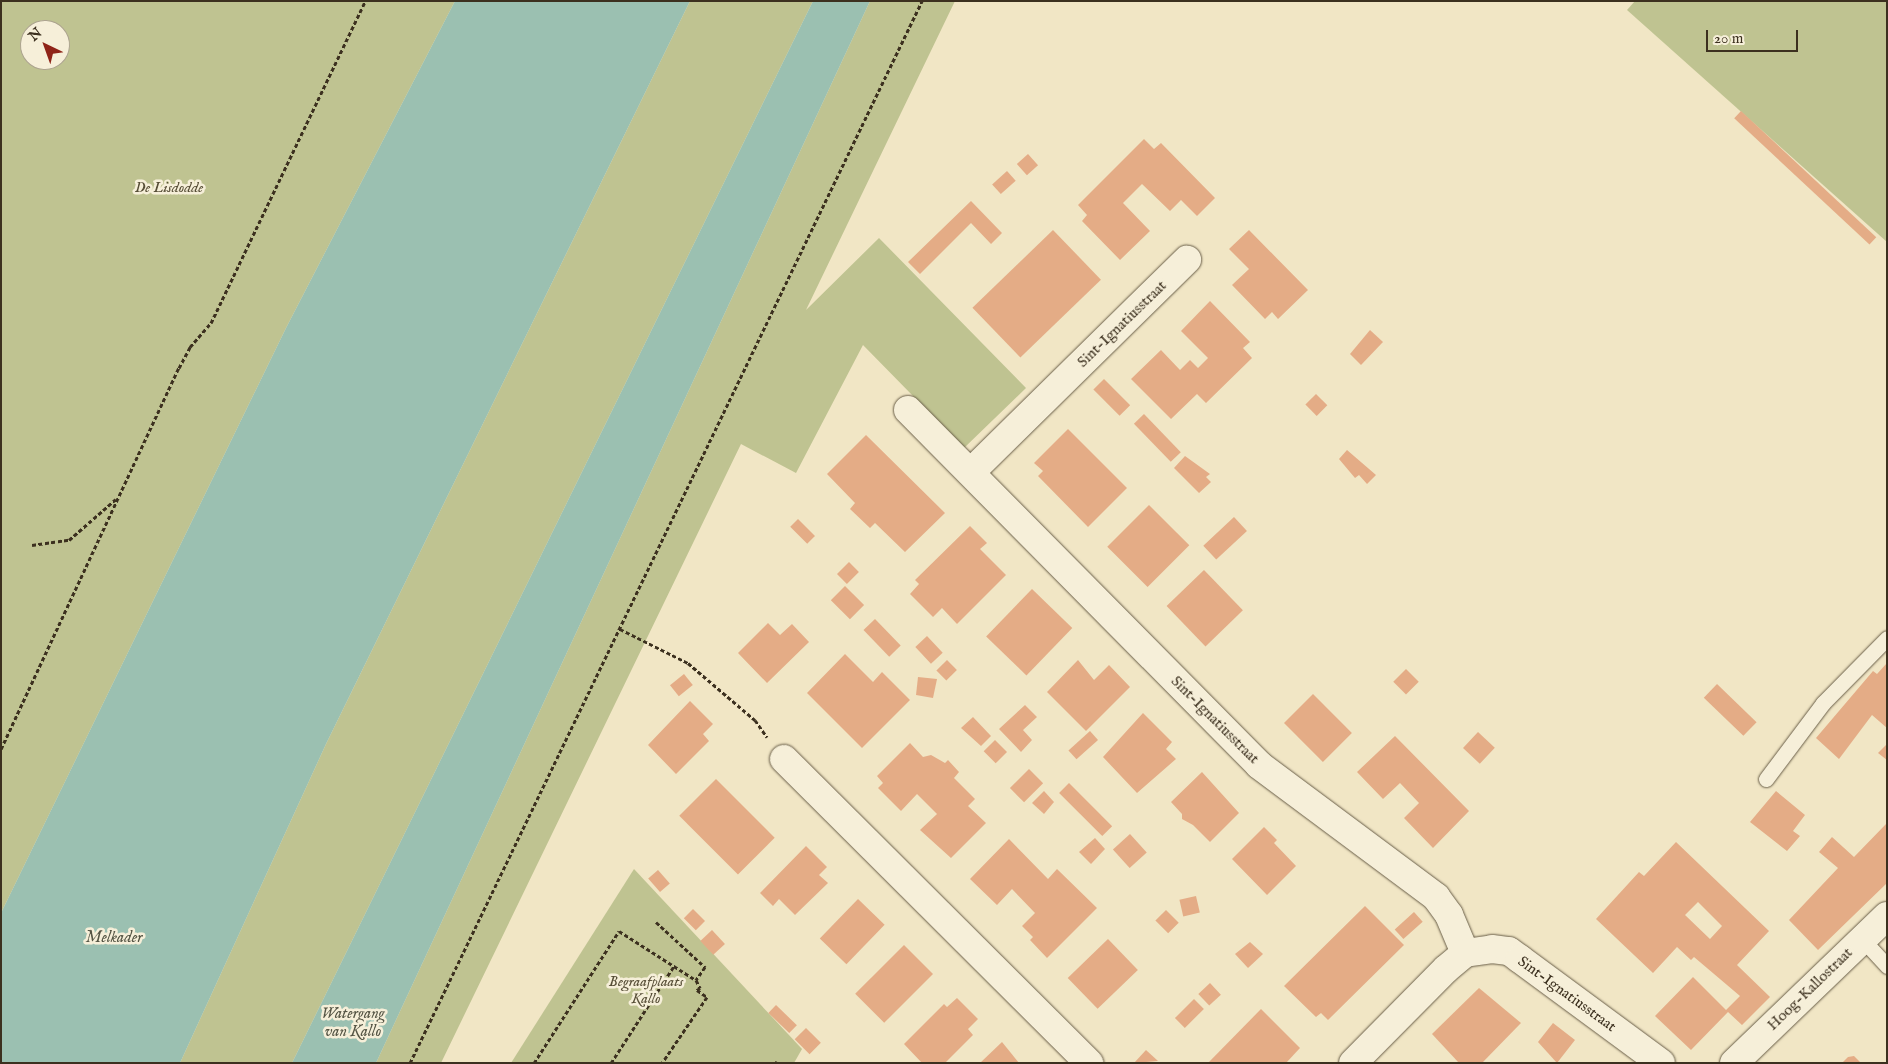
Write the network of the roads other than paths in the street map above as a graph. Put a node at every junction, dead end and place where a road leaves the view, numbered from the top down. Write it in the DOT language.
graph roads {
  1 [pos="1187,260"];
  2 [pos="908,410"];
  3 [pos="971,472"];
  4 [pos="1887,638"];
  5 [pos="784,759"];
  6 [pos="1766,779"];
  7 [pos="1887,916"];
  8 [pos="1862,939"];
  9 [pos="1465,953"];
  10 [pos="1887,966"];
  11 [pos="1089,1063"];
  12 [pos="1353,1063"];
  13 [pos="1661,1063"];
  14 [pos="1734,1063"];
  1 -- 3 [label="street, Sint-Ignatiusstraat"];
  2 -- 3 [label="street, Sint-Ignatiusstraat"];
  3 -- 9 [label="street, Sint-Ignatiusstraat"];
  4 -- 6 [label="lane"];
  5 -- 11 [label="street"];
  7 -- 8 [label="street, Hoog-Kallostraat"];
  8 -- 10 [label="lane"];
  8 -- 14 [label="street, Hoog-Kallostraat"];
  9 -- 12 [label="street, Sint-Ignatiusstraat"];
  9 -- 13 [label="street, Sint-Ignatiusstraat"];
}
